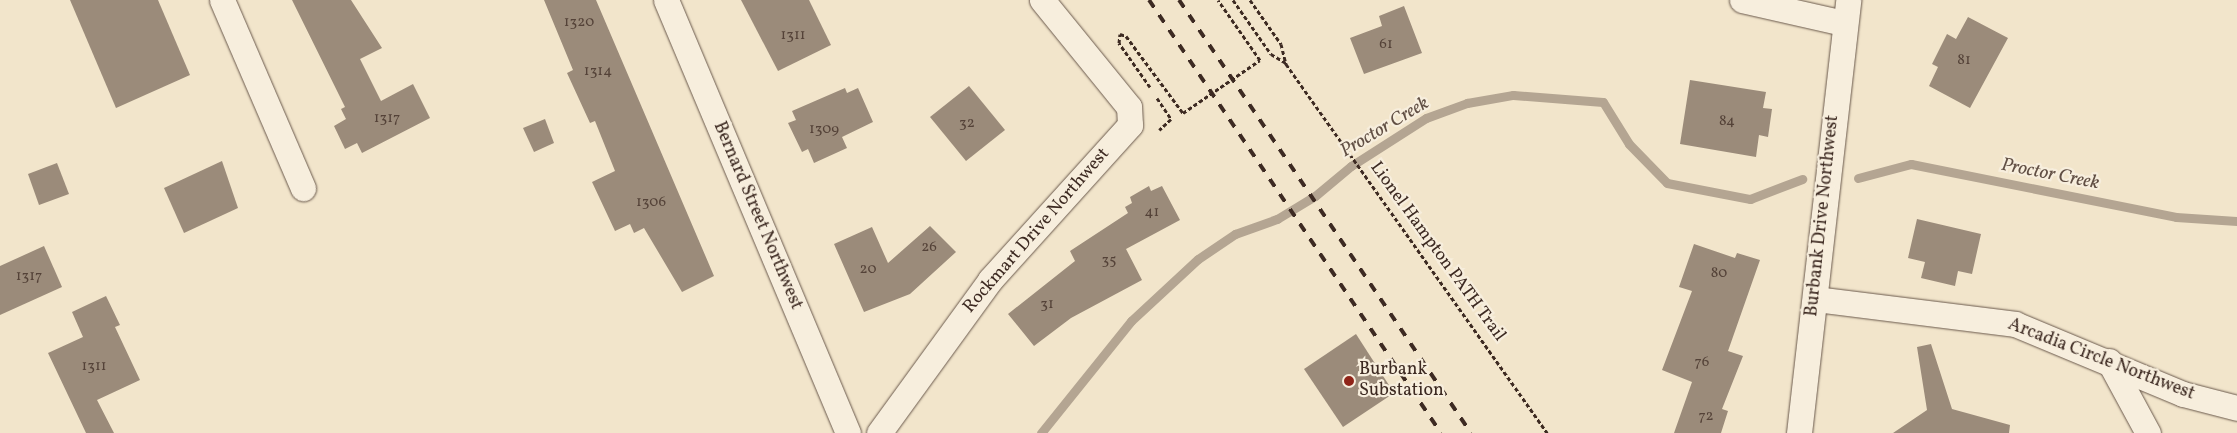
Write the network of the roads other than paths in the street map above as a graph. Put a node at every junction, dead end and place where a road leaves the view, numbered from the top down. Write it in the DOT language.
graph roads {
  1 [pos="222,0"];
  2 [pos="666,0"];
  3 [pos="1042,0"];
  4 [pos="1742,0"];
  5 [pos="1845,12"];
  6 [pos="303,188"];
  7 [pos="1815,299"];
  8 [pos="2109,361"];
  9 [pos="2237,408"];
  10 [pos="848,433"];
  11 [pos="879,433"];
  12 [pos="1799,433"];
  13 [pos="2148,433"];
  1 -- 6 [label="street"];
  2 -- 10 [label="street, Bernard Street Northwest"];
  3 -- 11 [label="street, Rockmart Drive Northwest"];
  4 -- 5 [label="street"];
  5 -- 7 [label="street, Burbank Drive Northwest"];
  7 -- 8 [label="street, Arcadia Circle Northwest"];
  7 -- 12 [label="street, Burbank Drive Northwest"];
  8 -- 9 [label="street, Arcadia Circle Northwest"];
  8 -- 13 [label="street"];
}
